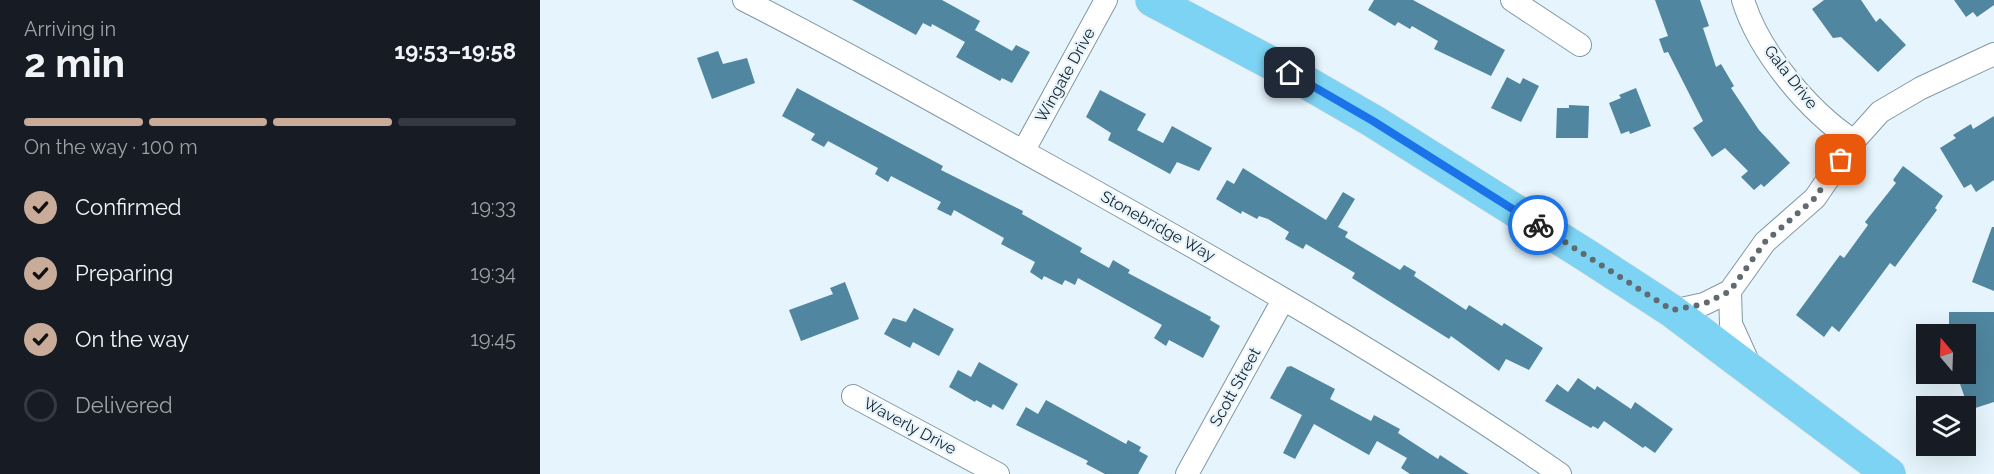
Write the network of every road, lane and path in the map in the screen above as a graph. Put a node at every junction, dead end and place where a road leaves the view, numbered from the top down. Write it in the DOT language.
graph roads {
  1 [pos="744,0"];
  2 [pos="1106,0"];
  3 [pos="1152,0"];
  4 [pos="1512,0"];
  5 [pos="1743,0"];
  6 [pos="1580,45"];
  7 [pos="1994,54"];
  8 [pos="1854,141"];
  9 [pos="1024,150"];
  10 [pos="1730,291"];
  11 [pos="1283,300"];
  12 [pos="1672,310"];
  13 [pos="1752,369"];
  14 [pos="853,396"];
  15 [pos="998,474"];
  16 [pos="1187,474"];
  17 [pos="1560,474"];
  18 [pos="1889,474"];
  1 -- 9 [label="street, Stonebridge Way"];
  2 -- 9 [label="street, Wingate Drive"];
  3 -- 12 [label="main road"];
  4 -- 6 [label="street"];
  5 -- 8 [label="street, Gala Drive"];
  7 -- 8 [label="street"];
  8 -- 10 [label="street"];
  9 -- 11 [label="street, Stonebridge Way"];
  10 -- 12 [label="street"];
  10 -- 13 [label="street"];
  11 -- 16 [label="street, Scott Street"];
  11 -- 17 [label="street, Stonebridge Way"];
  12 -- 13 [label="main road"];
  13 -- 18 [label="main road"];
  14 -- 15 [label="street, Waverly Drive"];
}
